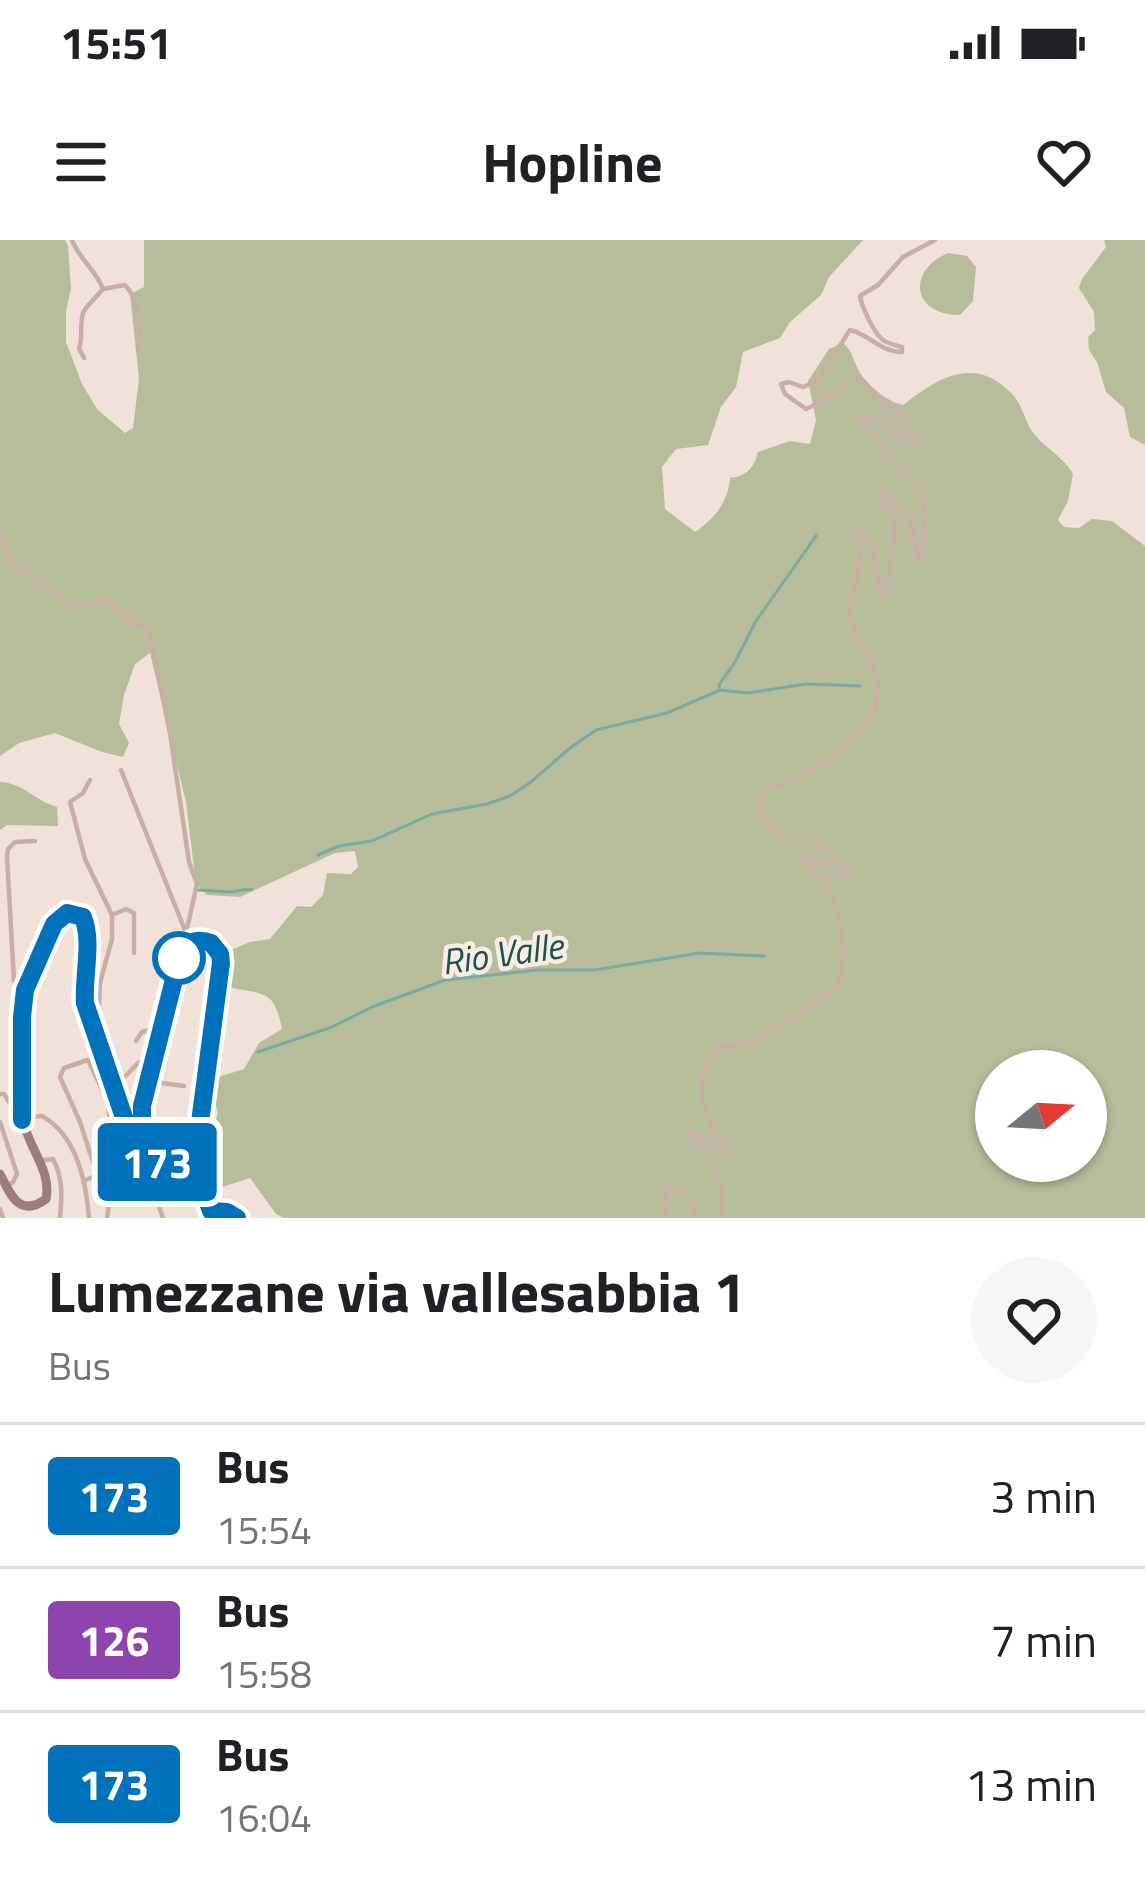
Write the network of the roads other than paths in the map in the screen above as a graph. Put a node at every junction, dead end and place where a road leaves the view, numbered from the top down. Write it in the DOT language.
graph roads {
  1 [pos="72,240"];
  2 [pos="935,240"];
  3 [pos="103,289"];
  4 [pos="138,350"];
  5 [pos="84,358"];
  6 [pos="0,533"];
  7 [pos="121,770"];
  8 [pos="90,780"];
  9 [pos="35,841"];
  10 [pos="112,915"];
  11 [pos="188,938"];
  12 [pos="134,953"];
  13 [pos="25,990"];
  14 [pos="90,1020"];
  15 [pos="136,1041"];
  16 [pos="154,1055"];
  17 [pos="139,1062"];
  18 [pos="148,1081"];
  19 [pos="184,1086"];
  20 [pos="0,1094"];
  21 [pos="113,1095"];
  22 [pos="22,1120"];
  23 [pos="0,1122"];
  24 [pos="38,1161"];
  25 [pos="3,1180"];
  26 [pos="86,1180"];
  27 [pos="152,1187"];
  28 [pos="0,1209"];
  29 [pos="213,1215"];
  30 [pos="3,1218"];
  31 [pos="60,1218"];
  32 [pos="89,1218"];
  33 [pos="107,1218"];
  34 [pos="163,1218"];
  35 [pos="237,1218"];
  36 [pos="664,1218"];
  37 [pos="698,1218"];
  38 [pos="719,1218"];
  1 -- 3 [label="street"];
  2 -- 38 [label="street"];
  3 -- 4 [label="street"];
  3 -- 5 [label="street"];
  6 -- 11 [label="street"];
  7 -- 11 [label="street"];
  8 -- 10 [label="street"];
  9 -- 13 [label="street"];
  10 -- 12 [label="street"];
  10 -- 14 [label="street"];
  11 -- 16 [label="main road"];
  11 -- 29 [label="main road"];
  13 -- 14 [label="main road"];
  13 -- 22 [label="main road"];
  14 -- 21 [label="main road"];
  15 -- 16 [label="street"];
  16 -- 18 [label="main road"];
  17 -- 21 [label="street"];
  18 -- 19 [label="street"];
  18 -- 27 [label="main road"];
  20 -- 22 [label="street"];
  21 -- 26 [label="street"];
  21 -- 27 [label="main road"];
  21 -- 33 [label="street"];
  22 -- 24 [label="main road"];
  22 -- 26 [label="street"];
  23 -- 25 [label="street"];
  24 -- 25 [label="main road"];
  24 -- 31 [label="street"];
  26 -- 32 [label="street"];
  27 -- 34 [label="street"];
  28 -- 30 [label="street"];
  29 -- 35 [label="street"];
  36 -- 37 [label="street"];
}
